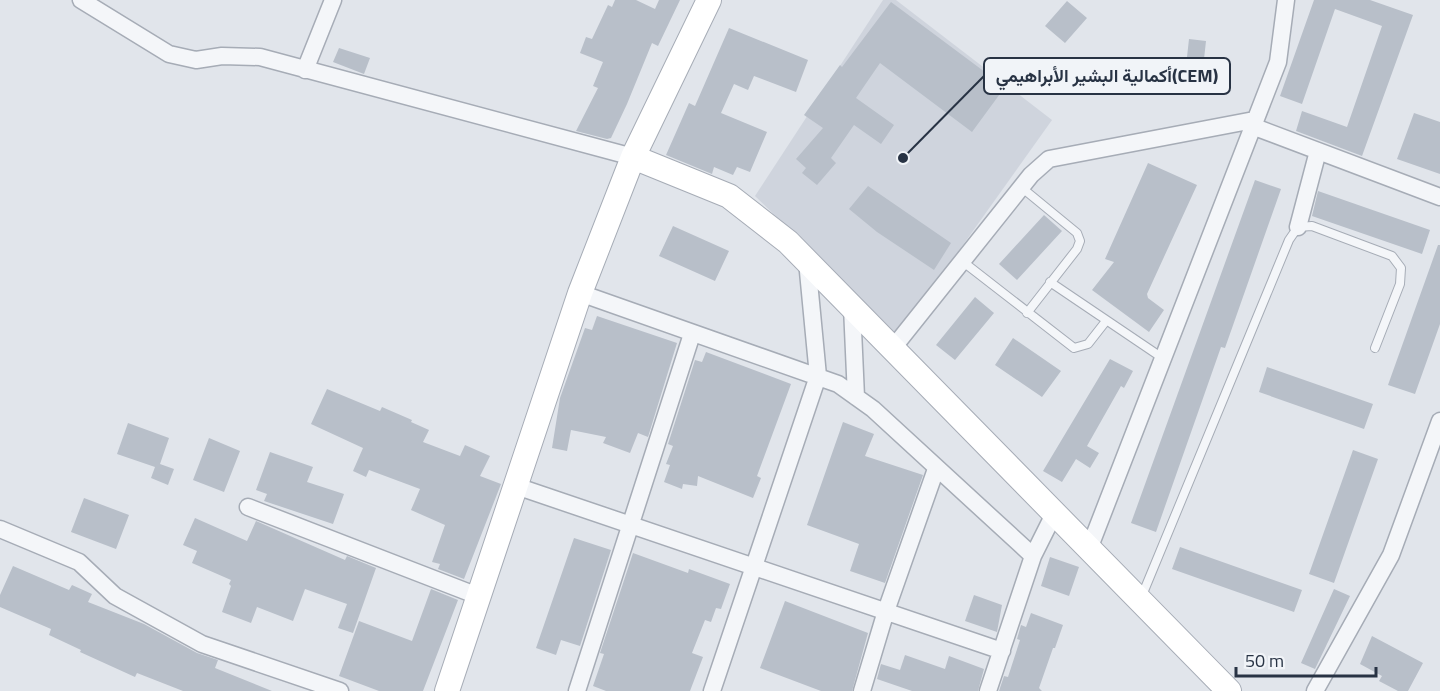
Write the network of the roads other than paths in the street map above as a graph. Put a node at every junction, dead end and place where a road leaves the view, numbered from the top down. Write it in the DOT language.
graph roads {
  1 [pos="81,0"];
  2 [pos="333,0"];
  3 [pos="709,0"];
  4 [pos="1286,0"];
  5 [pos="305,70"];
  6 [pos="1253,123"];
  7 [pos="1318,151"];
  8 [pos="633,157"];
  9 [pos="1021,187"];
  10 [pos="1440,197"];
  11 [pos="1298,227"];
  12 [pos="807,261"];
  13 [pos="961,261"];
  14 [pos="1050,282"];
  15 [pos="580,293"];
  16 [pos="852,307"];
  17 [pos="1027,313"];
  18 [pos="1106,321"];
  19 [pos="692,334"];
  20 [pos="893,348"];
  21 [pos="1376,348"];
  22 [pos="1161,357"];
  23 [pos="818,376"];
  24 [pos="856,397"];
  25 [pos="1440,421"];
  26 [pos="936,469"];
  27 [pos="516,486"];
  28 [pos="248,507"];
  29 [pos="1055,512"];
  30 [pos="633,524"];
  31 [pos="0,529"];
  32 [pos="1089,549"];
  33 [pos="1033,556"];
  34 [pos="752,566"];
  35 [pos="478,596"];
  36 [pos="1140,602"];
  37 [pos="886,611"];
  38 [pos="1002,651"];
  39 [pos="340,691"];
  40 [pos="447,691"];
  41 [pos="577,691"];
  42 [pos="712,691"];
  43 [pos="862,691"];
  44 [pos="988,691"];
  45 [pos="1229,691"];
  46 [pos="1315,691"];
  1 -- 5 [label="street"];
  2 -- 5 [label="street"];
  3 -- 8 [label="street"];
  4 -- 6 [label="street"];
  5 -- 8 [label="street"];
  6 -- 7 [label="street"];
  6 -- 9 [label="street"];
  6 -- 22 [label="street"];
  7 -- 10 [label="street"];
  7 -- 11 [label="street"];
  8 -- 12 [label="street"];
  8 -- 15 [label="street"];
  9 -- 13 [label="street"];
  9 -- 14 [label="lane"];
  11 -- 21 [label="lane"];
  11 -- 36 [label="lane"];
  12 -- 16 [label="street"];
  12 -- 23 [label="street"];
  13 -- 17 [label="lane"];
  13 -- 20 [label="street"];
  14 -- 17 [label="lane"];
  14 -- 18 [label="lane"];
  15 -- 19 [label="street"];
  15 -- 27 [label="street"];
  16 -- 20 [label="street"];
  16 -- 24 [label="street"];
  17 -- 18 [label="lane"];
  18 -- 22 [label="lane"];
  19 -- 23 [label="street"];
  19 -- 30 [label="street"];
  20 -- 29 [label="street"];
  22 -- 32 [label="street"];
  23 -- 24 [label="street"];
  23 -- 34 [label="street"];
  24 -- 26 [label="street"];
  25 -- 46 [label="street"];
  26 -- 33 [label="street"];
  26 -- 37 [label="street"];
  27 -- 30 [label="street"];
  27 -- 35 [label="street"];
  28 -- 35 [label="street"];
  29 -- 32 [label="street"];
  29 -- 33 [label="street"];
  30 -- 34 [label="street"];
  30 -- 41 [label="street"];
  31 -- 39 [label="street"];
  32 -- 36 [label="street"];
  33 -- 38 [label="street"];
  34 -- 37 [label="street"];
  34 -- 42 [label="street"];
  35 -- 40 [label="street"];
  36 -- 45 [label="street"];
  37 -- 38 [label="street"];
  37 -- 43 [label="street"];
  38 -- 44 [label="street"];
}
